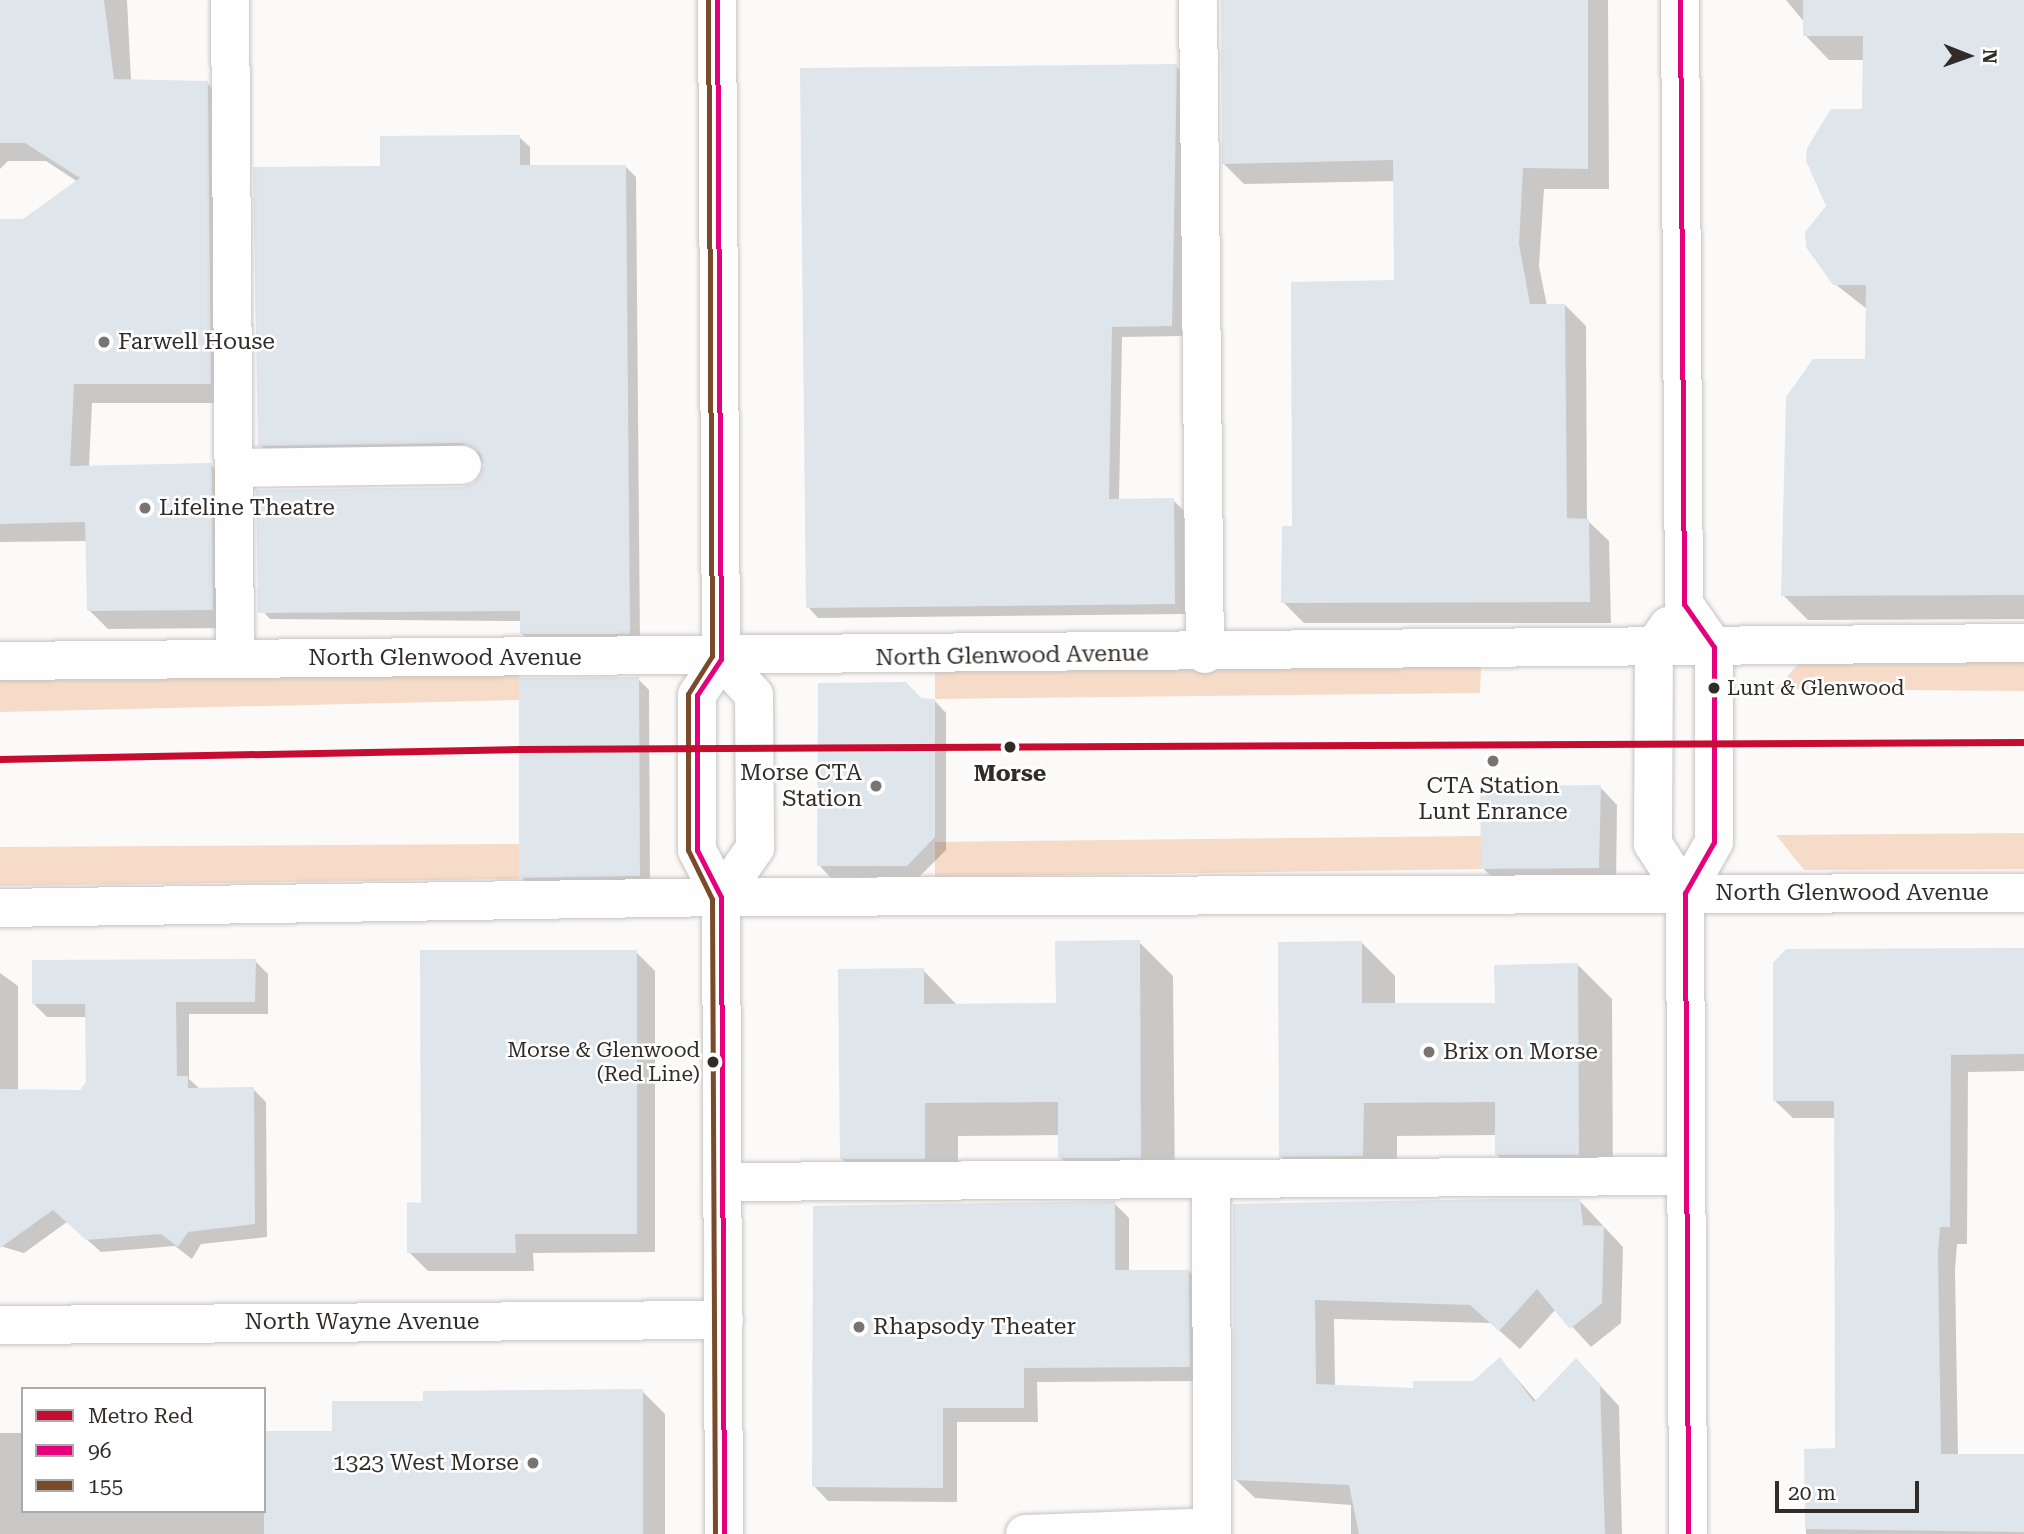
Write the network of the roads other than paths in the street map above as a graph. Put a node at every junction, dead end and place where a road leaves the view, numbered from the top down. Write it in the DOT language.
graph roads {
  1 [pos="230,0"];
  2 [pos="717,0"];
  3 [pos="1198,0"];
  4 [pos="1680,0"];
  5 [pos="462,465"];
  6 [pos="234,468"];
  7 [pos="1684,604"];
  8 [pos="2024,643"];
  9 [pos="1654,647"];
  10 [pos="1714,647"];
  11 [pos="1205,654"];
  12 [pos="235,657"];
  13 [pos="721,659"];
  14 [pos="0,662"];
  15 [pos="1685,893"];
  16 [pos="2024,893"];
  17 [pos="722,897"];
  18 [pos="0,908"];
  19 [pos="1686,1176"];
  20 [pos="1211,1181"];
  21 [pos="723,1182"];
  22 [pos="724,1320"];
  23 [pos="0,1325"];
  24 [pos="1212,1531"];
  25 [pos="724,1534"];
  26 [pos="1025,1534"];
  27 [pos="1688,1534"];
  1 -- 6 [label="street"];
  2 -- 13 [label="street"];
  3 -- 11 [label="street"];
  4 -- 7 [label="street"];
  5 -- 6 [label="street"];
  6 -- 12 [label="street"];
  7 -- 9 [label="street"];
  7 -- 10 [label="street"];
  8 -- 10 [label="street, North Glenwood Avenue"];
  9 -- 10 [label="street, North Glenwood Avenue"];
  9 -- 11 [label="street, North Glenwood Avenue"];
  9 -- 15 [label="street"];
  10 -- 15 [label="street"];
  11 -- 13 [label="street, North Glenwood Avenue"];
  12 -- 13 [label="street, North Glenwood Avenue"];
  12 -- 14 [label="street, North Glenwood Avenue"];
  13 -- 17 [label="street"];
  13 -- 17 [label="street"];
  15 -- 16 [label="street, North Glenwood Avenue"];
  15 -- 17 [label="street, North Glenwood Avenue"];
  15 -- 19 [label="street"];
  17 -- 18 [label="street, North Glenwood Avenue"];
  17 -- 21 [label="street"];
  19 -- 20 [label="street"];
  19 -- 27 [label="street"];
  20 -- 21 [label="street"];
  20 -- 24 [label="street"];
  21 -- 22 [label="street"];
  22 -- 23 [label="street, North Wayne Avenue"];
  22 -- 25 [label="street"];
  24 -- 26 [label="street"];
}
